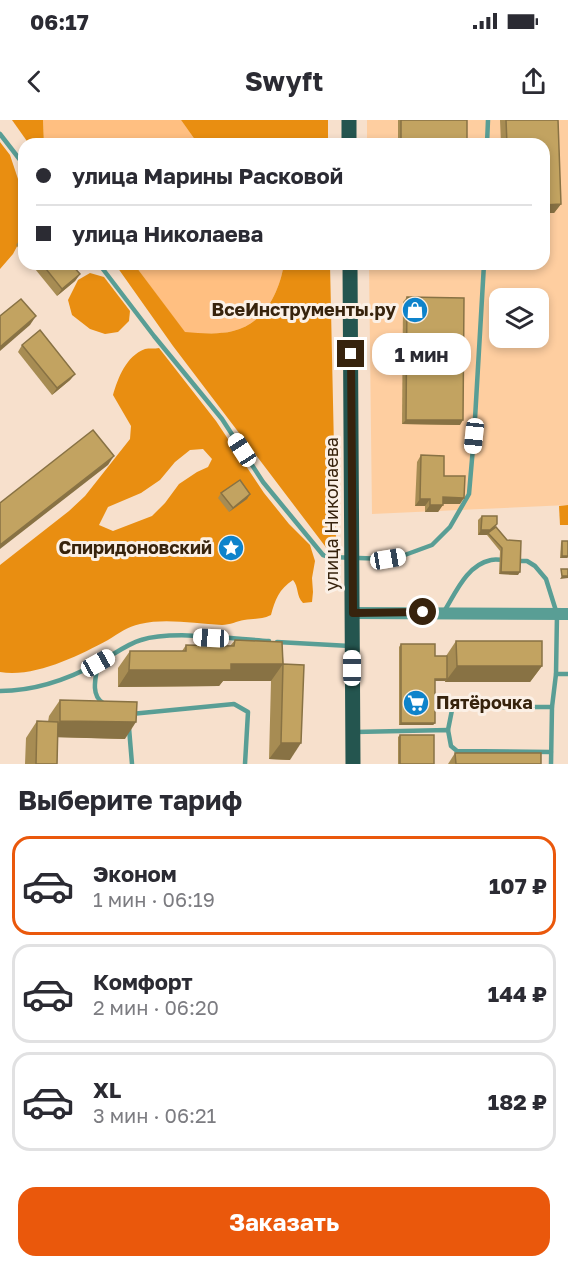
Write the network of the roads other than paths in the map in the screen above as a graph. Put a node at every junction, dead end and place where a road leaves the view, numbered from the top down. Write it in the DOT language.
graph roads {
  1 [pos="349,120"];
  2 [pos="488,120"];
  3 [pos="0,134"];
  4 [pos="349,138"];
  5 [pos="487,138"];
  6 [pos="18,157"];
  7 [pos="104,270"];
  8 [pos="350,270"];
  9 [pos="484,270"];
  10 [pos="352,558"];
  11 [pos="353,613"];
  12 [pos="444,613"];
  13 [pos="563,614"];
  14 [pos="352,646"];
  15 [pos="98,663"];
  16 [pos="556,674"];
  17 [pos="568,674"];
  18 [pos="0,691"];
  19 [pos="112,707"];
  20 [pos="552,707"];
  21 [pos="448,730"];
  22 [pos="352,732"];
  23 [pos="551,752"];
  24 [pos="132,764"];
  25 [pos="245,764"];
  26 [pos="353,764"];
  27 [pos="551,764"];
  1 -- 4 [label="main road"];
  2 -- 5 [label="lane"];
  3 -- 6 [label="lane"];
  7 -- 10 [label="lane"];
  8 -- 10 [label="main road, улица Николаева"];
  9 -- 10 [label="lane"];
  10 -- 11 [label="main road, улица Николаева"];
  11 -- 12 [label="street"];
  11 -- 14 [label="main road, улица Николаева"];
  12 -- 13 [label="street"];
  12 -- 13 [label="lane"];
  13 -- 16 [label="lane"];
  14 -- 15 [label="lane"];
  14 -- 22 [label="main road, улица Николаева"];
  15 -- 18 [label="lane"];
  15 -- 19 [label="lane"];
  16 -- 17 [label="lane"];
  16 -- 20 [label="lane"];
  20 -- 21 [label="lane"];
  20 -- 23 [label="lane"];
  21 -- 22 [label="lane"];
  21 -- 23 [label="lane"];
  22 -- 26 [label="main road, улица Николаева"];
  23 -- 27 [label="lane"];
  24 -- 25 [label="lane"];
}
